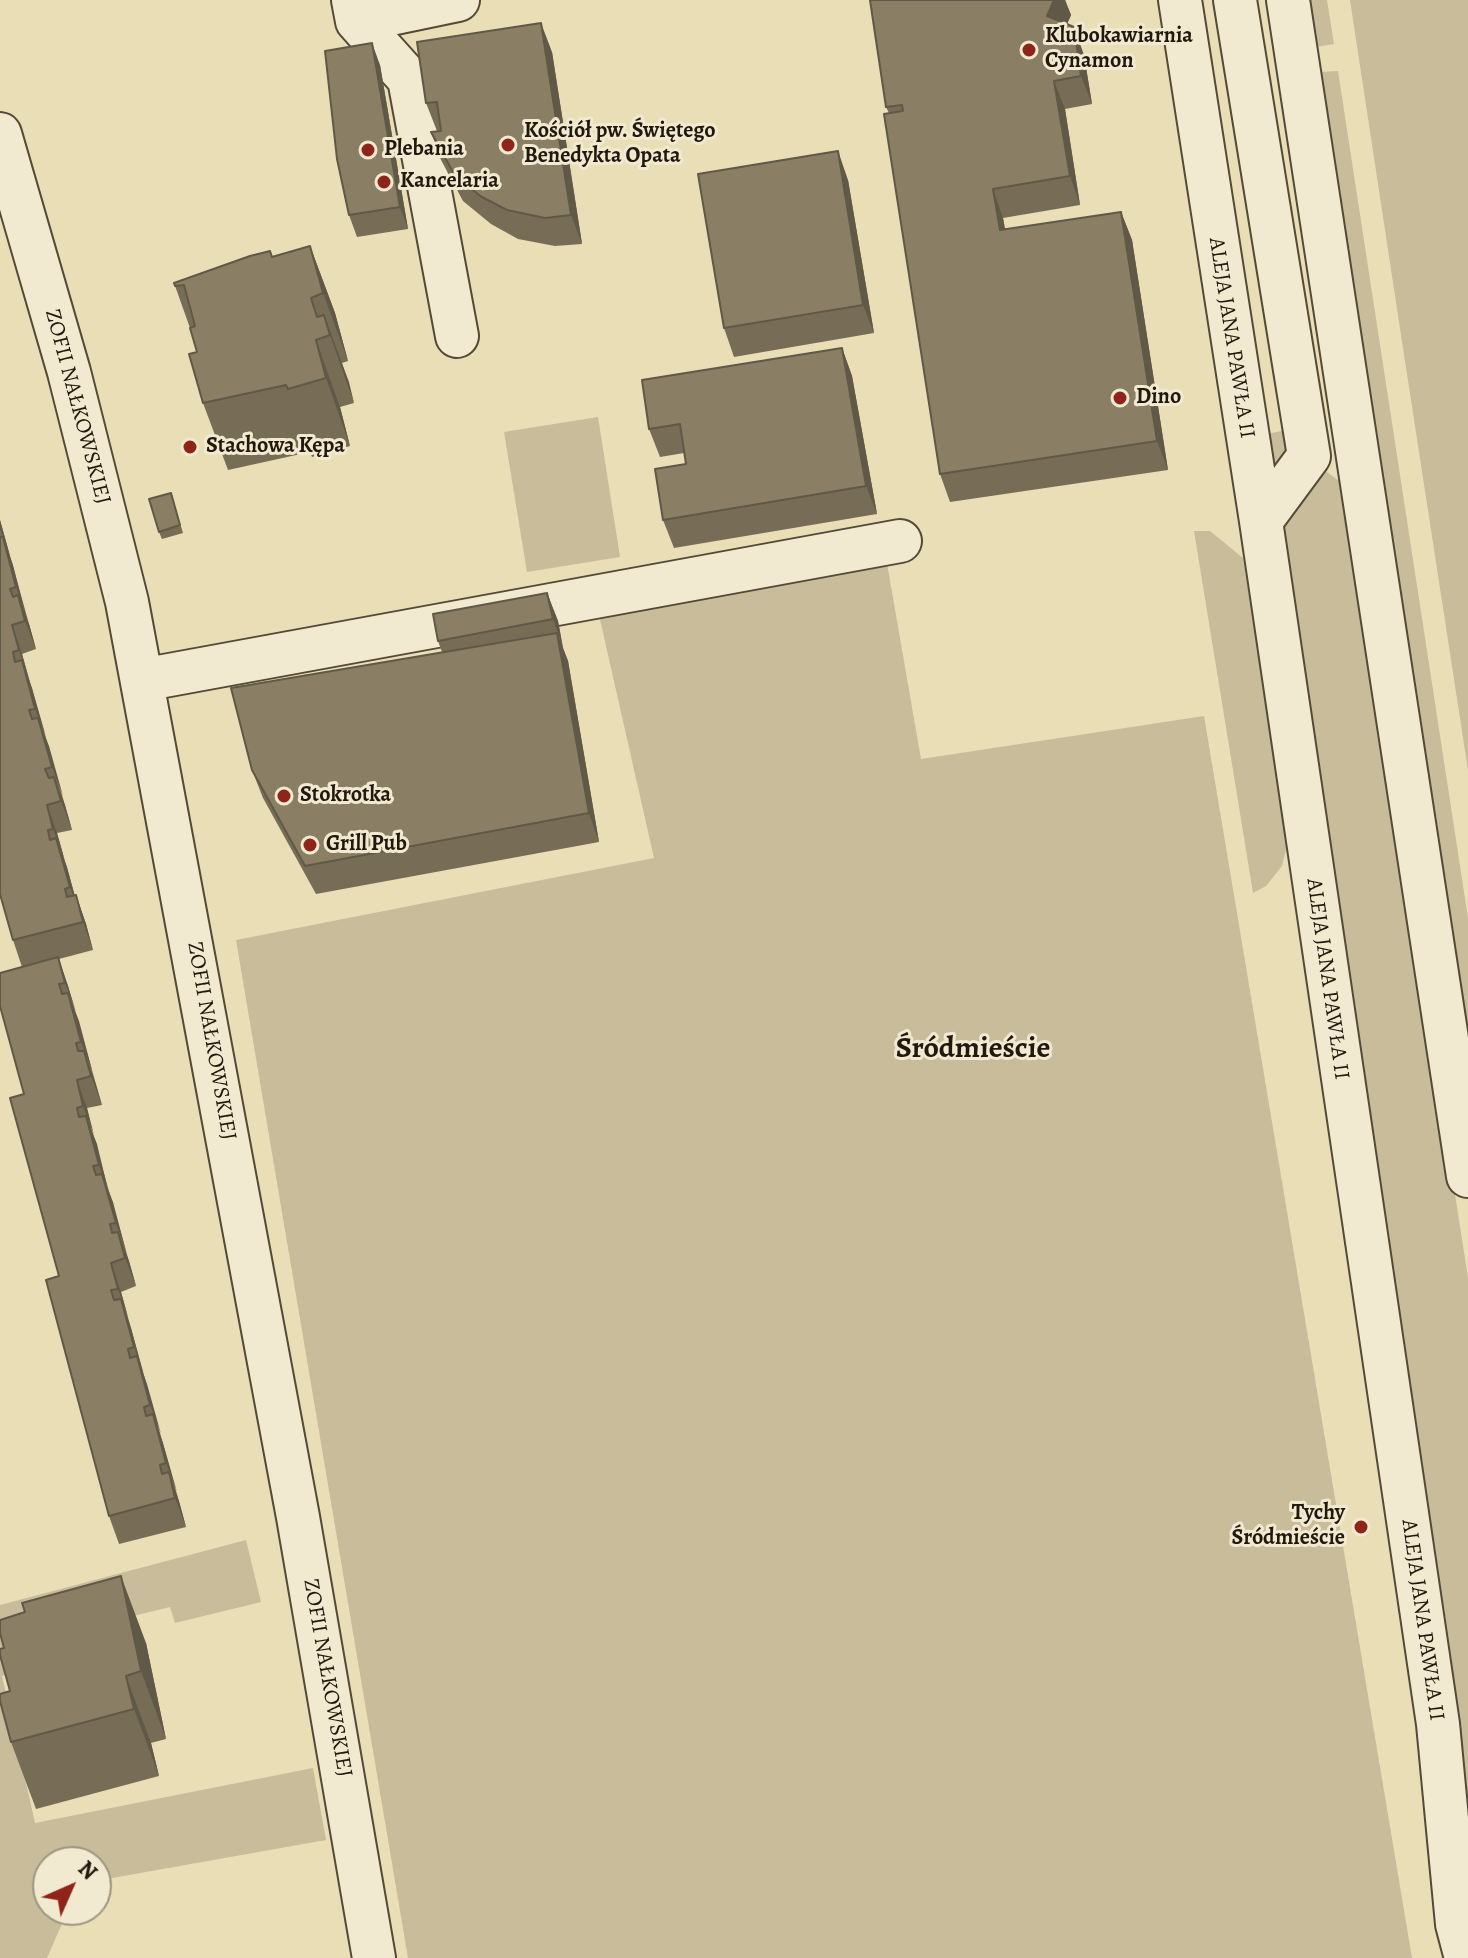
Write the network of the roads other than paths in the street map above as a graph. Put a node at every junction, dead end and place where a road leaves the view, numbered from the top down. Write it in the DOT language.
graph roads {
  1 [pos="458,0"];
  2 [pos="1180,0"];
  3 [pos="1235,0"];
  4 [pos="1288,0"];
  5 [pos="355,11"];
  6 [pos="0,137"];
  7 [pos="457,336"];
  8 [pos="1261,521"];
  9 [pos="900,541"];
  10 [pos="142,680"];
  11 [pos="1468,1176"];
  12 [pos="374,1958"];
  13 [pos="1466,1958"];
  1 -- 5 [label="street"];
  2 -- 8 [label="street, ALEJA JANA PAWŁA II"];
  3 -- 8 [label="street"];
  4 -- 11 [label="street"];
  5 -- 7 [label="street"];
  6 -- 10 [label="street, ZOFII NAŁKOWSKIEJ"];
  8 -- 13 [label="street, ALEJA JANA PAWŁA II"];
  9 -- 10 [label="street"];
  10 -- 12 [label="street, ZOFII NAŁKOWSKIEJ"];
}
